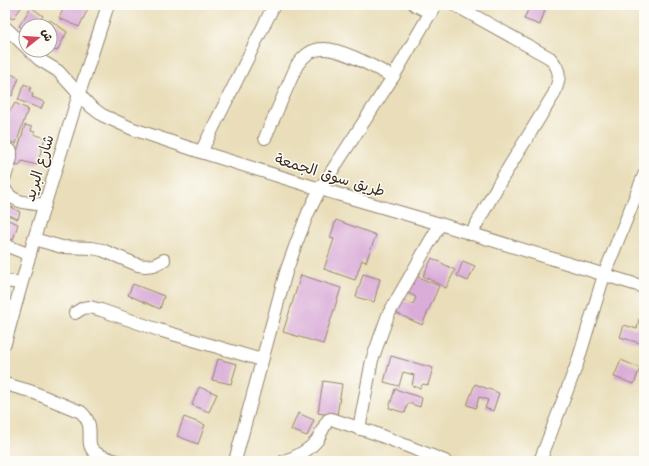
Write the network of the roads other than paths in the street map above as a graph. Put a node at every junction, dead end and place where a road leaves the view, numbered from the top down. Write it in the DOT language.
graph roads {
  1 [pos="108,5"];
  2 [pos="274,5"];
  3 [pos="415,5"];
  4 [pos="455,5"];
  5 [pos="433,9"];
  6 [pos="5,27"];
  7 [pos="18,39"];
  8 [pos="38,58"];
  9 [pos="393,77"];
  10 [pos="79,94"];
  11 [pos="265,138"];
  12 [pos="5,148"];
  13 [pos="201,152"];
  14 [pos="644,175"];
  15 [pos="5,177"];
  16 [pos="5,189"];
  17 [pos="320,189"];
  18 [pos="44,205"];
  19 [pos="440,224"];
  20 [pos="471,234"];
  21 [pos="34,239"];
  22 [pos="5,245"];
  23 [pos="30,255"];
  24 [pos="164,260"];
  25 [pos="604,275"];
  26 [pos="5,281"];
  27 [pos="21,282"];
  28 [pos="644,287"];
  29 [pos="75,313"];
  30 [pos="5,343"];
  31 [pos="262,360"];
  32 [pos="5,384"];
  33 [pos="359,429"];
  34 [pos="117,461"];
  35 [pos="235,461"];
  36 [pos="284,461"];
  37 [pos="446,461"];
  38 [pos="540,461"];
  1 -- 10 [label="street, شارع البريد"];
  2 -- 13 [label="street"];
  3 -- 5 [label="street"];
  4 -- 20 [label="street"];
  5 -- 9 [label="street"];
  6 -- 7 [label="street"];
  8 -- 10 [label="street, طريق سوق الجمعة"];
  9 -- 11 [label="street"];
  9 -- 17 [label="street"];
  10 -- 13 [label="street, طريق سوق الجمعة"];
  10 -- 18 [label="street, شارع البريد"];
  12 -- 15 [label="street"];
  13 -- 17 [label="street, طريق سوق الجمعة"];
  14 -- 25 [label="street"];
  16 -- 18 [label="street"];
  17 -- 19 [label="street, طريق سوق الجمعة"];
  17 -- 31 [label="street"];
  18 -- 21 [label="street, شارع البريد"];
  19 -- 20 [label="street, طريق سوق الجمعة"];
  19 -- 33 [label="street"];
  20 -- 25 [label="street, طريق سوق الجمعة"];
  21 -- 23 [label="street, شارع البريد"];
  21 -- 24 [label="street"];
  22 -- 23 [label="street"];
  23 -- 27 [label="street, شارع البريد"];
  25 -- 28 [label="street, طريق سوق الجمعة"];
  25 -- 38 [label="street"];
  26 -- 27 [label="street"];
  27 -- 30 [label="street, شارع البريد"];
  29 -- 31 [label="street"];
  31 -- 35 [label="street"];
  32 -- 34 [label="street"];
  33 -- 36 [label="street"];
  33 -- 37 [label="street"];
}
